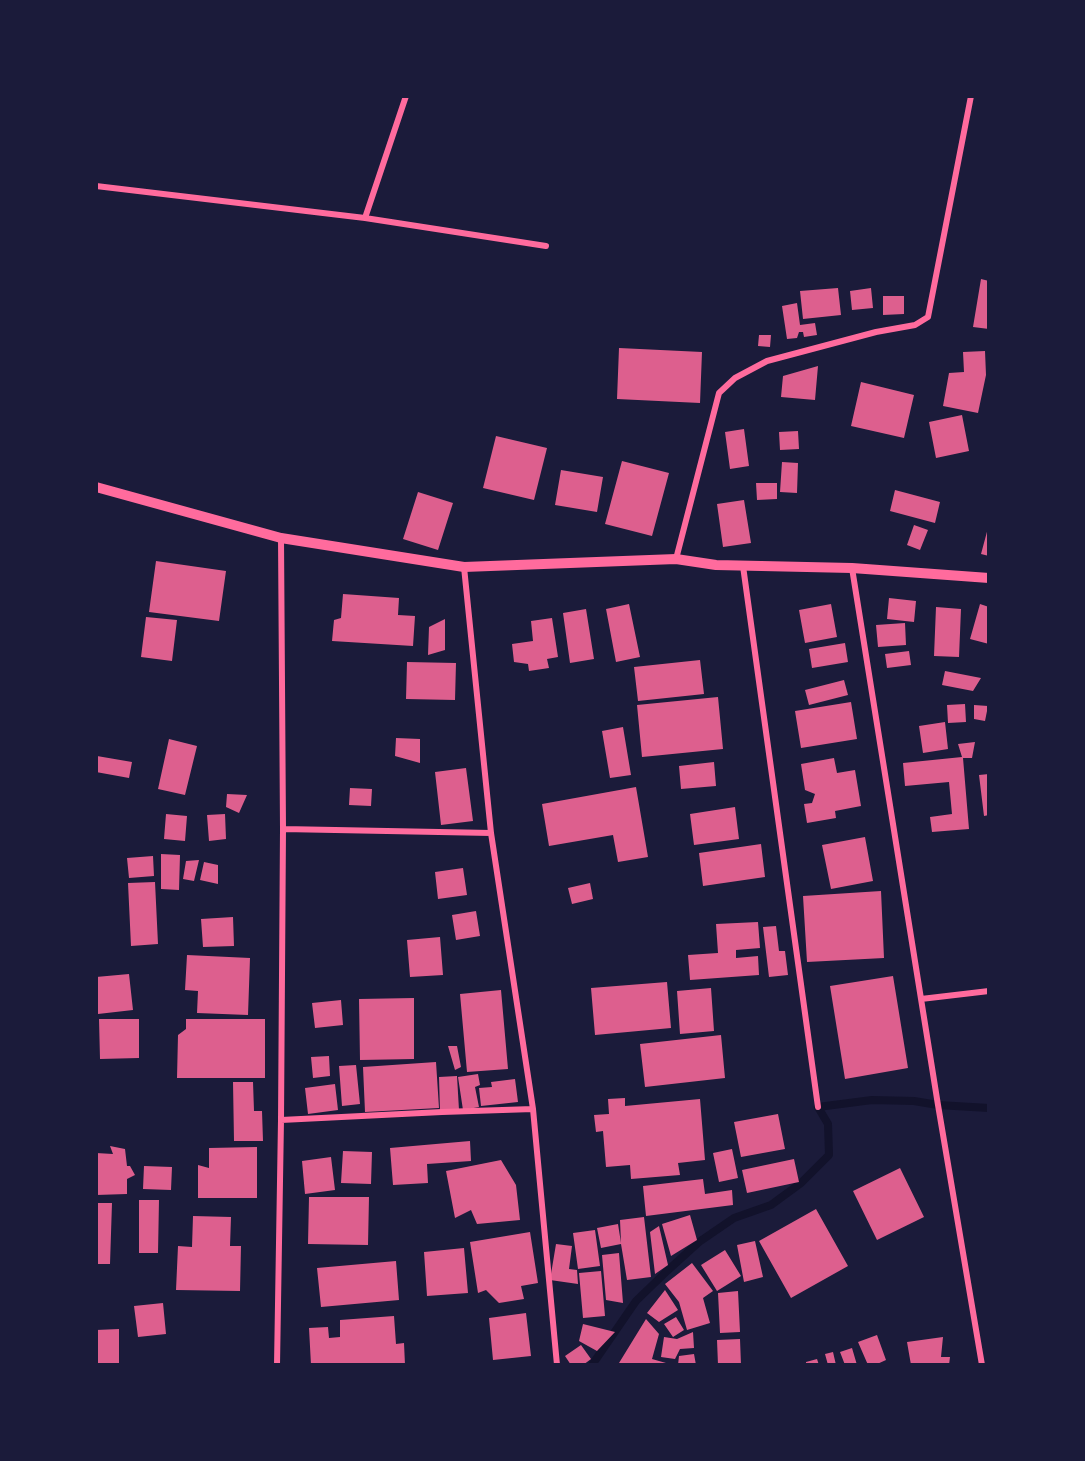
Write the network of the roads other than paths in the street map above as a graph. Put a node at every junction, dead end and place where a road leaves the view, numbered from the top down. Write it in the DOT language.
graph roads {
  1 [pos="406,96"];
  2 [pos="971,96"];
  3 [pos="96,186"];
  4 [pos="365,218"];
  5 [pos="546,246"];
  6 [pos="96,487"];
  7 [pos="281,537"];
  8 [pos="676,559"];
  9 [pos="743,566"];
  10 [pos="464,567"];
  11 [pos="852,568"];
  12 [pos="989,578"];
  13 [pos="283,829"];
  14 [pos="491,833"];
  15 [pos="989,991"];
  16 [pos="921,999"];
  17 [pos="818,1107"];
  18 [pos="533,1109"];
  19 [pos="281,1120"];
  20 [pos="277,1365"];
  21 [pos="557,1365"];
  22 [pos="982,1365"];
  1 -- 4 [label="street"];
  2 -- 8 [label="street"];
  3 -- 4 [label="street"];
  4 -- 5 [label="street"];
  6 -- 7 [label="street"];
  7 -- 10 [label="street"];
  7 -- 13 [label="street"];
  8 -- 9 [label="street"];
  8 -- 10 [label="street"];
  9 -- 11 [label="street"];
  9 -- 17 [label="street"];
  10 -- 14 [label="street"];
  11 -- 12 [label="street"];
  11 -- 16 [label="street"];
  13 -- 14 [label="street"];
  13 -- 19 [label="street"];
  14 -- 18 [label="street"];
  15 -- 16 [label="street"];
  16 -- 22 [label="street"];
  18 -- 19 [label="street"];
  18 -- 21 [label="street"];
  19 -- 20 [label="street"];
}
